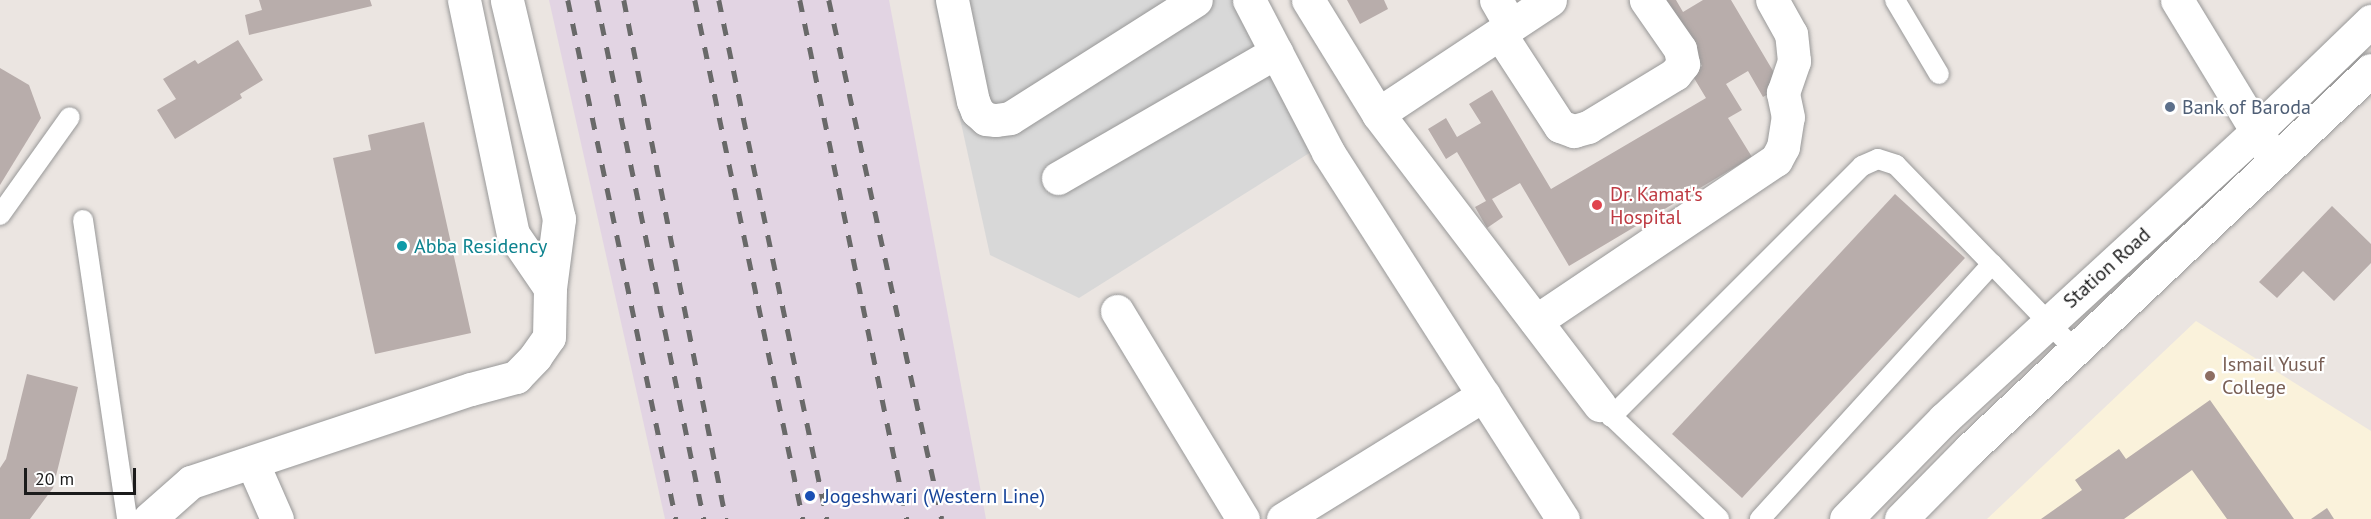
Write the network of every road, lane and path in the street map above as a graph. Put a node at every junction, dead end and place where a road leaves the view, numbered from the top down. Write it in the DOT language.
graph roads {
  1 [pos="952,0"];
  2 [pos="1196,0"];
  3 [pos="1249,0"];
  4 [pos="1308,0"];
  5 [pos="1550,0"];
  6 [pos="1646,0"];
  7 [pos="1772,0"];
  8 [pos="1895,0"];
  9 [pos="2177,0"];
  10 [pos="509,8"];
  11 [pos="467,14"];
  12 [pos="1502,20"];
  13 [pos="2371,21"];
  14 [pos="1276,52"];
  15 [pos="2371,70"];
  16 [pos="1939,74"];
  17 [pos="1378,114"];
  18 [pos="70,117"];
  19 [pos="2256,132"];
  20 [pos="2275,161"];
  21 [pos="1058,178"];
  22 [pos="0,215"];
  23 [pos="83,220"];
  24 [pos="1992,264"];
  25 [pos="550,288"];
  26 [pos="1117,311"];
  27 [pos="1536,321"];
  28 [pos="2049,322"];
  29 [pos="2075,350"];
  30 [pos="1484,395"];
  31 [pos="1605,411"];
  32 [pos="252,462"];
  33 [pos="127,519"];
  34 [pos="149,519"];
  35 [pos="277,519"];
  36 [pos="1243,519"];
  37 [pos="1283,519"];
  38 [pos="1563,519"];
  39 [pos="1719,519"];
  40 [pos="1760,519"];
  41 [pos="1846,519"];
  42 [pos="1901,519"];
  1 -- 2 [label="street"];
  3 -- 14 [label="street"];
  4 -- 17 [label="street"];
  5 -- 12 [label="street"];
  6 -- 12 [label="street"];
  7 -- 27 [label="street"];
  8 -- 16 [label="lane"];
  9 -- 19 [label="street"];
  10 -- 11 [label="street"];
  10 -- 25 [label="street"];
  11 -- 25 [label="street"];
  12 -- 17 [label="street"];
  13 -- 19 [label="street, Station Road"];
  14 -- 21 [label="street"];
  14 -- 30 [label="street"];
  15 -- 20 [label="street, Station Road"];
  17 -- 27 [label="street"];
  18 -- 22 [label="lane"];
  19 -- 20 [label="street"];
  19 -- 28 [label="street, Station Road"];
  20 -- 29 [label="street, Station Road"];
  23 -- 33 [label="lane"];
  24 -- 28 [label="lane"];
  24 -- 31 [label="lane"];
  24 -- 40 [label="lane"];
  25 -- 32 [label="street"];
  26 -- 36 [label="street"];
  27 -- 31 [label="street"];
  28 -- 29 [label="lane"];
  28 -- 41 [label="street, Station Road"];
  29 -- 42 [label="street, Station Road"];
  30 -- 37 [label="street"];
  30 -- 38 [label="street"];
  31 -- 39 [label="lane"];
  32 -- 34 [label="street"];
  32 -- 35 [label="street"];
}
